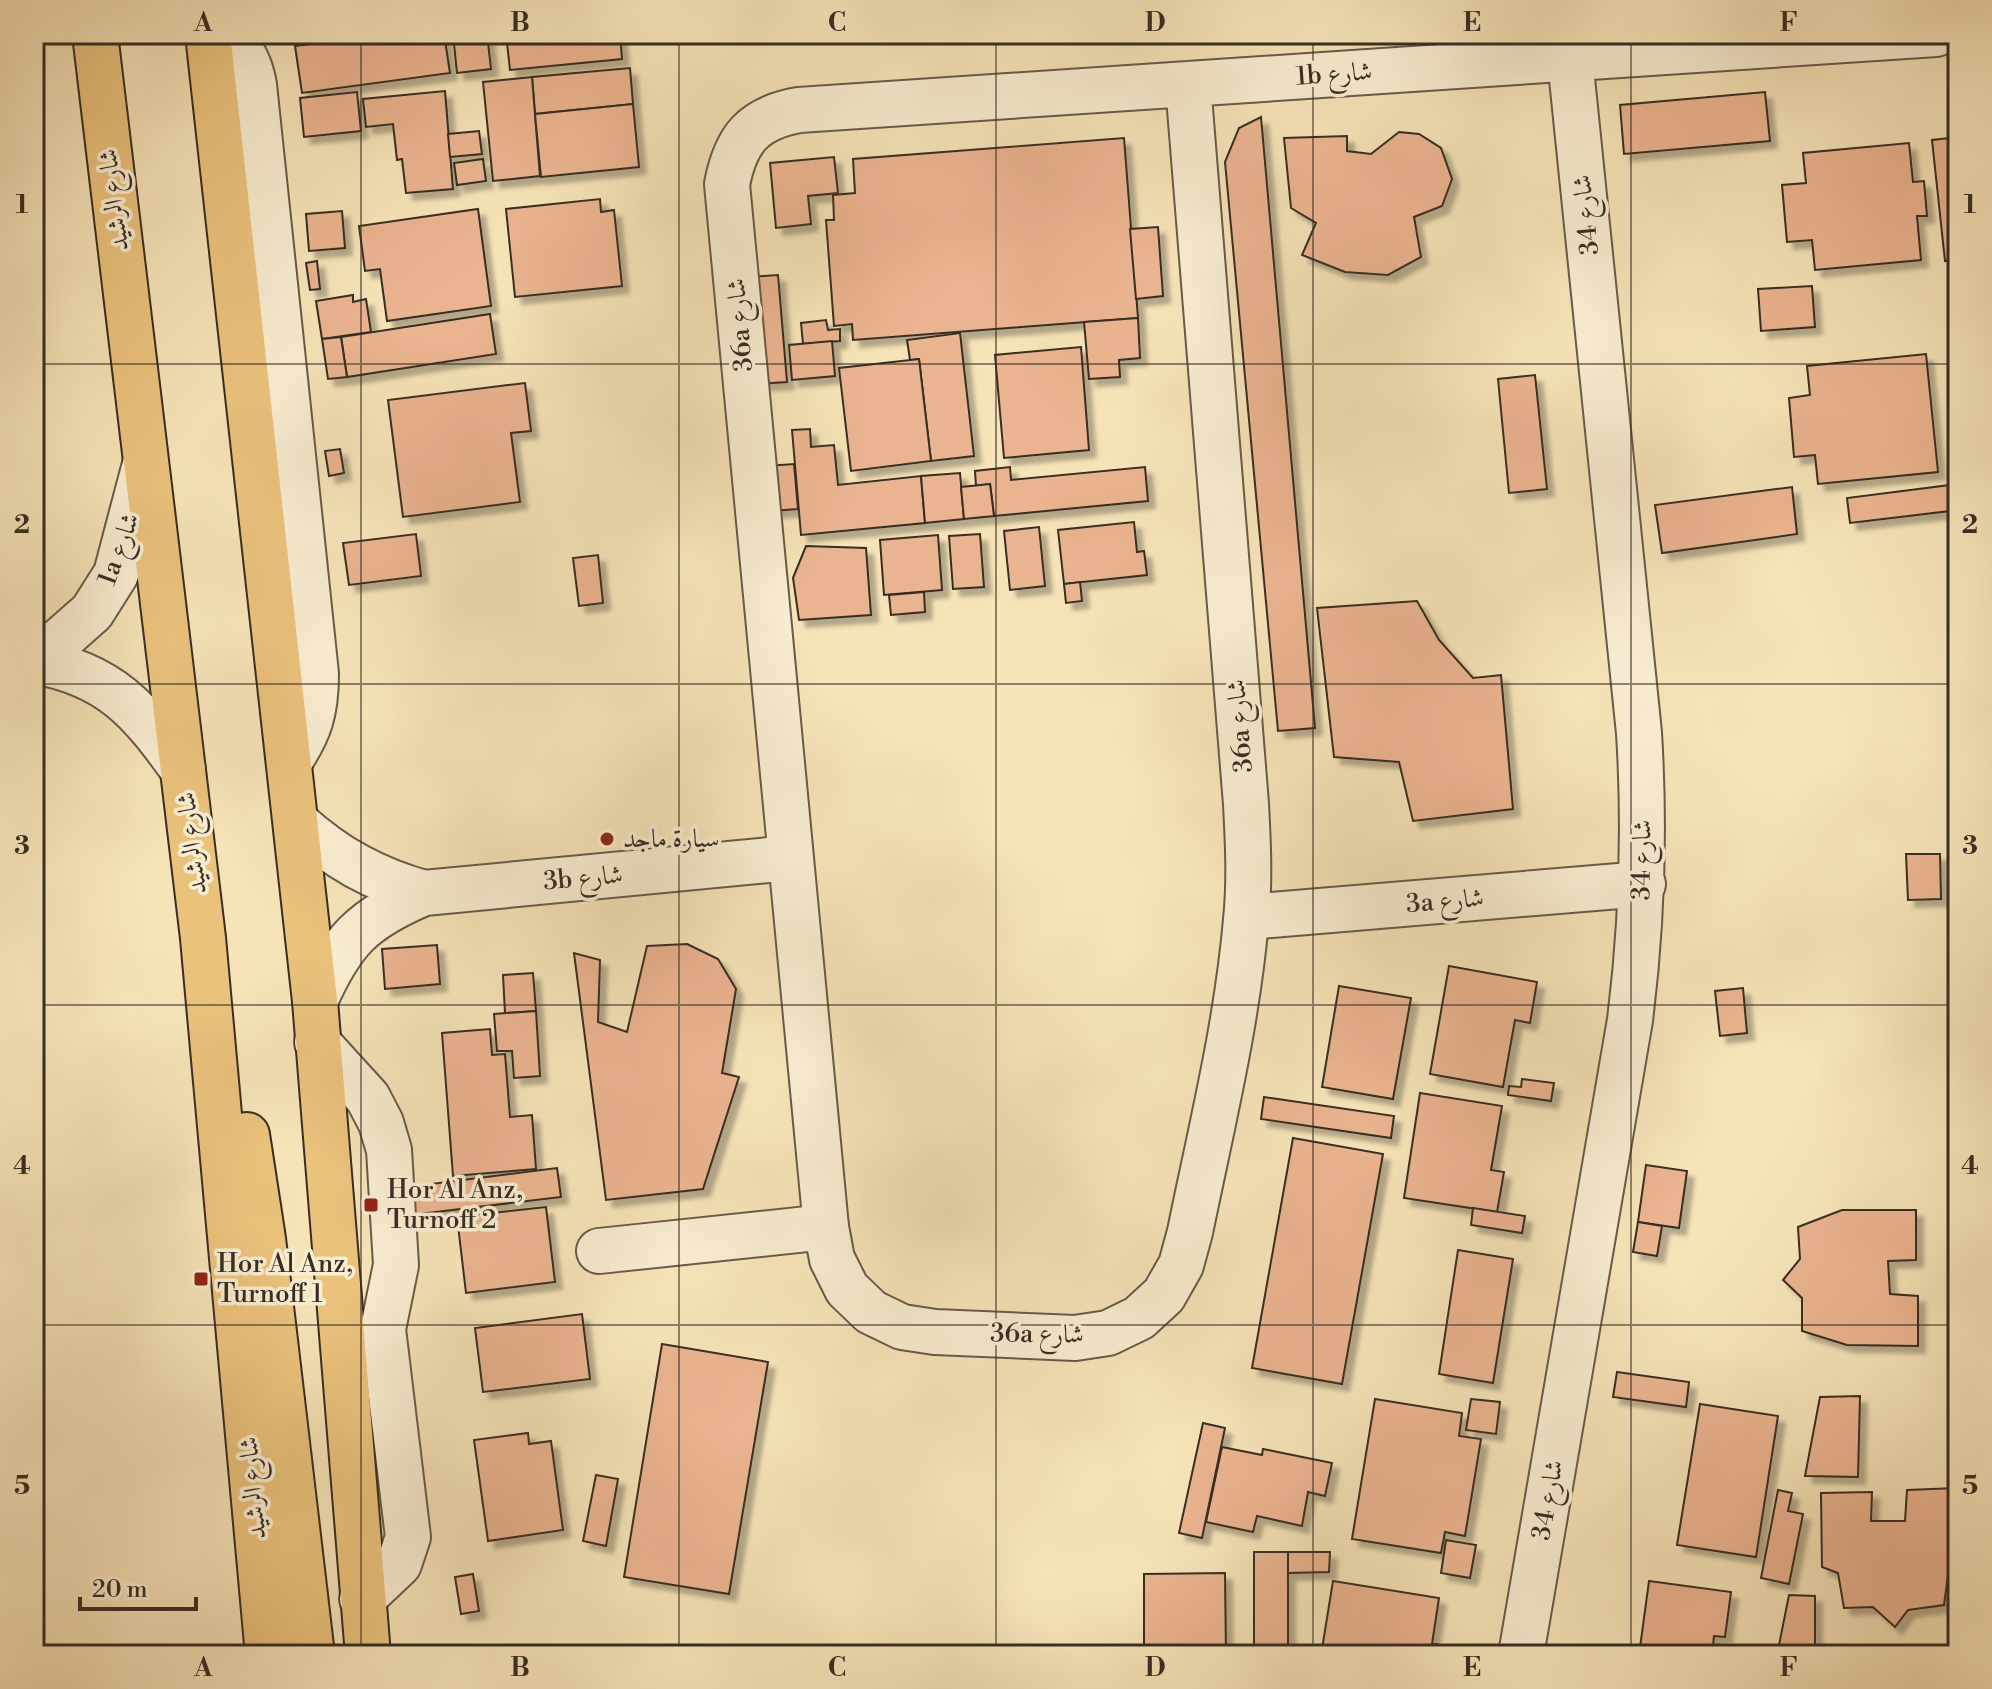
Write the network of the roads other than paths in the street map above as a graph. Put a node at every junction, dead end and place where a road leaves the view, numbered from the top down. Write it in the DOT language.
graph roads {
  1 [pos="69,34"];
  2 [pos="95,34"];
  3 [pos="208,34"];
  4 [pos="225,34"];
  5 [pos="1936,34"];
  6 [pos="1570,59"];
  7 [pos="1188,84"];
  8 [pos="741,140"];
  9 [pos="123,275"];
  10 [pos="146,462"];
  11 [pos="34,650"];
  12 [pos="34,661"];
  13 [pos="289,762"];
  14 [pos="183,770"];
  15 [pos="297,823"];
  16 [pos="790,858"];
  17 [pos="1643,884"];
  18 [pos="424,893"];
  19 [pos="1247,917"];
  20 [pos="203,938"];
  21 [pos="316,1021"];
  22 [pos="826,1227"];
  23 [pos="599,1251"];
  24 [pos="250,1455"];
  25 [pos="362,1603"];
  26 [pos="249,1655"];
  27 [pos="268,1655"];
  28 [pos="312,1655"];
  29 [pos="368,1655"];
  30 [pos="386,1655"];
  31 [pos="1521,1655"];
  1 -- 9 [label="main road"];
  2 -- 9 [label="main road, شارع الرشيد"];
  3 -- 13 [label="main road"];
  4 -- 13 [label="street"];
  5 -- 6 [label="street, 1b شارع"];
  6 -- 7 [label="street, 1b شارع"];
  6 -- 17 [label="street, شارع 34"];
  7 -- 8 [label="street, 1b شارع"];
  7 -- 19 [label="street, 36a شارع"];
  8 -- 16 [label="street, 36a شارع"];
  9 -- 10 [label="main road, شارع الرشيد"];
  10 -- 11 [label="street, 1a شارع"];
  10 -- 14 [label="main road, شارع الرشيد"];
  12 -- 14 [label="street"];
  13 -- 15 [label="main road"];
  14 -- 20 [label="main road, شارع الرشيد"];
  15 -- 18 [label="street, 3b شارع"];
  15 -- 21 [label="main road"];
  16 -- 18 [label="street, 3b شارع"];
  16 -- 22 [label="street, 36a شارع"];
  17 -- 19 [label="street, 3a شارع"];
  17 -- 31 [label="street, شارع 34"];
  18 -- 21 [label="street, 3b شارع"];
  19 -- 22 [label="street, 36a شارع"];
  20 -- 24 [label="main road, شارع الرشيد"];
  20 -- 28 [label="main road"];
  21 -- 25 [label="main road"];
  21 -- 25 [label="street"];
  22 -- 23 [label="street"];
  24 -- 26 [label="main road"];
  24 -- 27 [label="main road, شارع الرشيد"];
  25 -- 29 [label="main road"];
  25 -- 30 [label="main road"];
}
